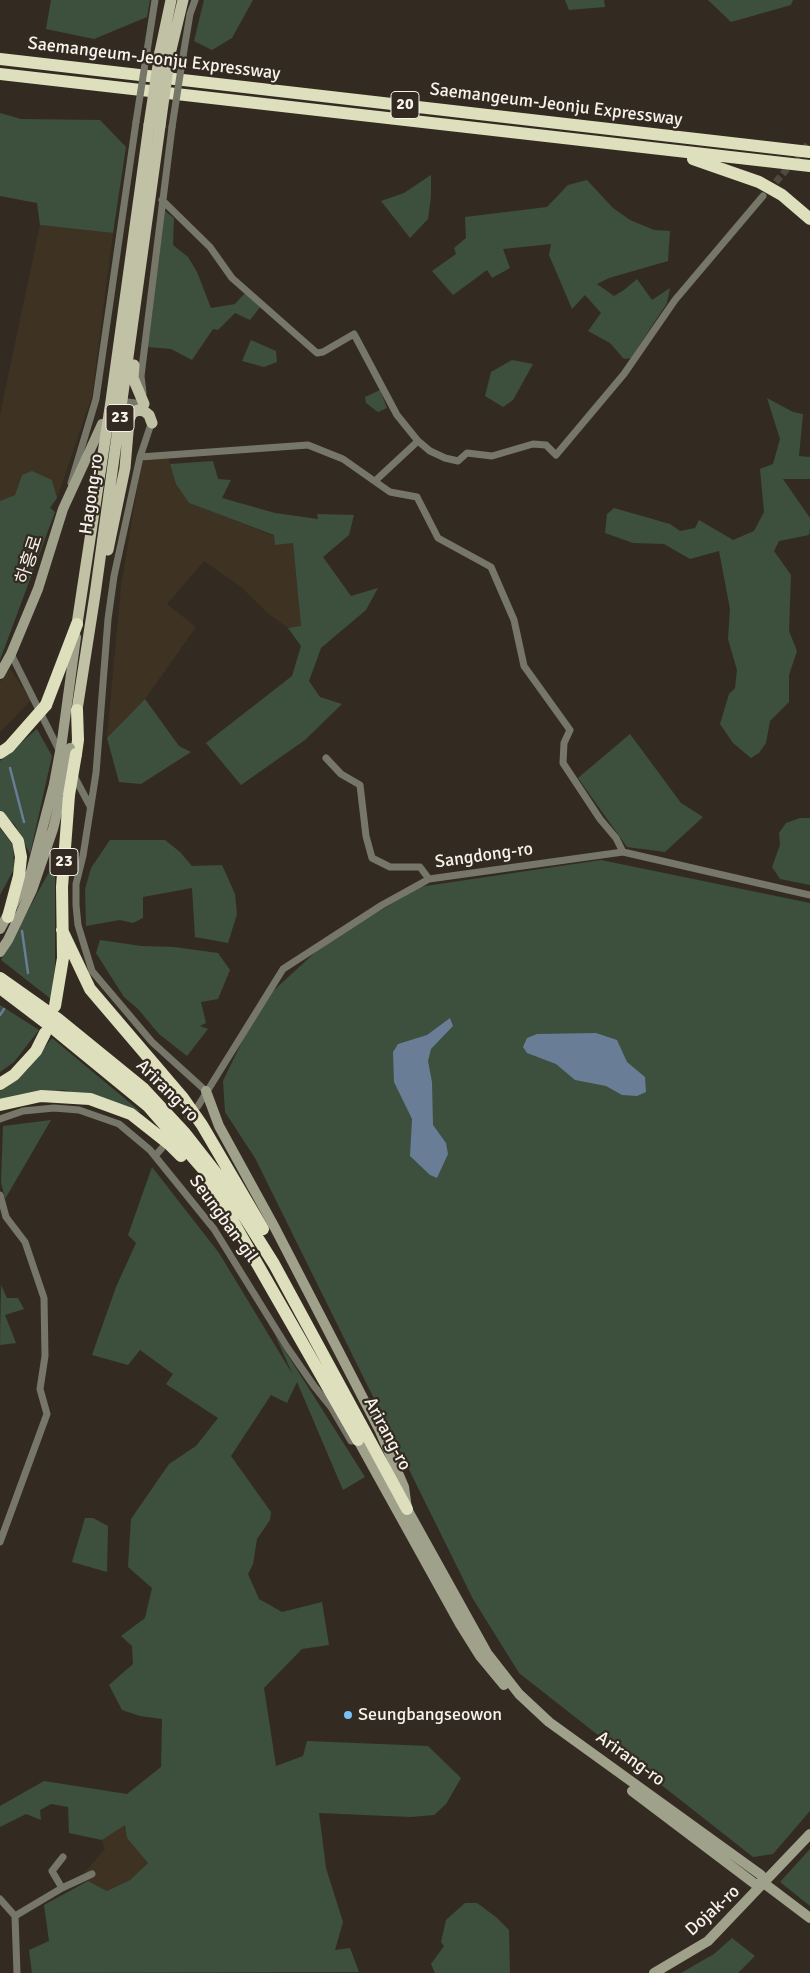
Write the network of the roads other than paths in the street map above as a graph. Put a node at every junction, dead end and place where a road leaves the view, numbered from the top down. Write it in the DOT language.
graph roads {
  1 [pos="155,0"];
  2 [pos="171,0"];
  3 [pos="183,0"];
  4 [pos="195,0"];
  5 [pos="165,53"];
  6 [pos="0,59"];
  7 [pos="0,74"];
  8 [pos="160,126"];
  9 [pos="665,149"];
  10 [pos="810,152"];
  11 [pos="810,166"];
  12 [pos="764,196"];
  13 [pos="162,200"];
  14 [pos="810,219"];
  15 [pos="136,299"];
  16 [pos="117,401"];
  17 [pos="144,404"];
  18 [pos="108,424"];
  19 [pos="152,424"];
  20 [pos="418,441"];
  21 [pos="140,457"];
  22 [pos="375,481"];
  23 [pos="63,509"];
  24 [pos="77,624"];
  25 [pos="91,625"];
  26 [pos="11,654"];
  27 [pos="0,674"];
  28 [pos="77,710"];
  29 [pos="4,750"];
  30 [pos="326,758"];
  31 [pos="65,794"];
  32 [pos="90,806"];
  33 [pos="0,817"];
  34 [pos="623,852"];
  35 [pos="429,878"];
  36 [pos="810,895"];
  37 [pos="8,917"];
  38 [pos="0,930"];
  39 [pos="62,930"];
  40 [pos="0,952"];
  41 [pos="0,978"];
  42 [pos="0,988"];
  43 [pos="55,1006"];
  44 [pos="45,1033"];
  45 [pos="0,1084"];
  46 [pos="206,1091"];
  47 [pos="0,1105"];
  48 [pos="198,1106"];
  49 [pos="0,1119"];
  50 [pos="162,1148"];
  51 [pos="155,1156"];
  52 [pos="214,1186"];
  53 [pos="0,1195"];
  54 [pos="274,1264"];
  55 [pos="358,1440"];
  56 [pos="407,1509"];
  57 [pos="0,1542"];
  58 [pos="810,1834"];
  59 [pos="63,1857"];
  60 [pos="92,1874"];
  61 [pos="765,1884"];
  62 [pos="62,1888"];
  63 [pos="0,1899"];
  64 [pos="15,1916"];
  65 [pos="810,1918"];
  66 [pos="17,1973"];
  67 [pos="654,1973"];
  1 -- 23 [label="street, bridge"];
  2 -- 5 [label="main road, Hagong-ro / 23"];
  3 -- 5 [label="main road, Hagong-ro / 23"];
  4 -- 8 [label="street, bridge"];
  5 -- 8 [label="main road, Hagong-ro / 23, bridge"];
  6 -- 10 [label="highway, Saemangeum-Jeonju Expressway / 20"];
  7 -- 9 [label="highway, Saemangeum-Jeonju Expressway / 20"];
  8 -- 13 [label="street"];
  8 -- 15 [label="main road, Hagong-ro / 23"];
  8 -- 16 [label="main road, Hagong-ro / 23"];
  9 -- 11 [label="highway, Saemangeum-Jeonju Expressway / 20"];
  9 -- 14 [label="highway"];
  12 -- 20 [label="street"];
  13 -- 17 [label="street"];
  13 -- 20 [label="street"];
  15 -- 16 [label="main road, Hagong-ro / 23"];
  15 -- 17 [label="main road"];
  16 -- 17 [label="street"];
  16 -- 18 [label="main road, Hagong-ro / 23"];
  16 -- 25 [label="main road, Hagong-ro / 23"];
  17 -- 19 [label="street"];
  18 -- 23 [label="main road, 하흥로"];
  18 -- 24 [label="main road, Hagong-ro / 23"];
  19 -- 21 [label="street"];
  19 -- 25 [label="main road"];
  20 -- 22 [label="street"];
  21 -- 22 [label="street"];
  21 -- 32 [label="street"];
  22 -- 34 [label="street"];
  23 -- 26 [label="main road, 하흥로"];
  24 -- 29 [label="highway, 23, bridge"];
  24 -- 37 [label="main road, Hagong-ro, bridge"];
  25 -- 28 [label="main road, Hagong-ro / 23"];
  26 -- 27 [label="main road, 하흥로"];
  26 -- 32 [label="street"];
  28 -- 31 [label="highway, 23, bridge"];
  30 -- 35 [label="street"];
  31 -- 39 [label="highway, 23"];
  31 -- 40 [label="main road"];
  32 -- 46 [label="street"];
  33 -- 37 [label="highway"];
  34 -- 35 [label="street, Sangdong-ro"];
  34 -- 36 [label="street, Sangdong-ro"];
  35 -- 46 [label="street, Sangdong-ro"];
  37 -- 38 [label="main road, Hagong-ro"];
  39 -- 43 [label="highway, 23"];
  39 -- 54 [label="highway"];
  41 -- 54 [label="highway, Arirang-ro"];
  42 -- 52 [label="highway, Arirang-ro"];
  44 -- 45 [label="highway"];
  46 -- 48 [label="street, Sangdong-ro"];
  46 -- 56 [label="main road"];
  47 -- 52 [label="highway"];
  49 -- 51 [label="street, Seungban-gil"];
  50 -- 51 [label="street"];
  51 -- 55 [label="street, Seungban-gil"];
  52 -- 55 [label="highway, Arirang-ro"];
  53 -- 57 [label="street"];
  54 -- 56 [label="highway, Arirang-ro"];
  55 -- 61 [label="main road, Arirang-ro"];
  56 -- 61 [label="main road, Arirang-ro"];
  58 -- 61 [label="main road, Dojak-ro"];
  59 -- 62 [label="street"];
  60 -- 62 [label="street"];
  61 -- 65 [label="main road, Arirang-ro"];
  61 -- 67 [label="main road, Dojak-ro"];
  62 -- 64 [label="street"];
  63 -- 64 [label="street"];
  64 -- 66 [label="street"];
}
